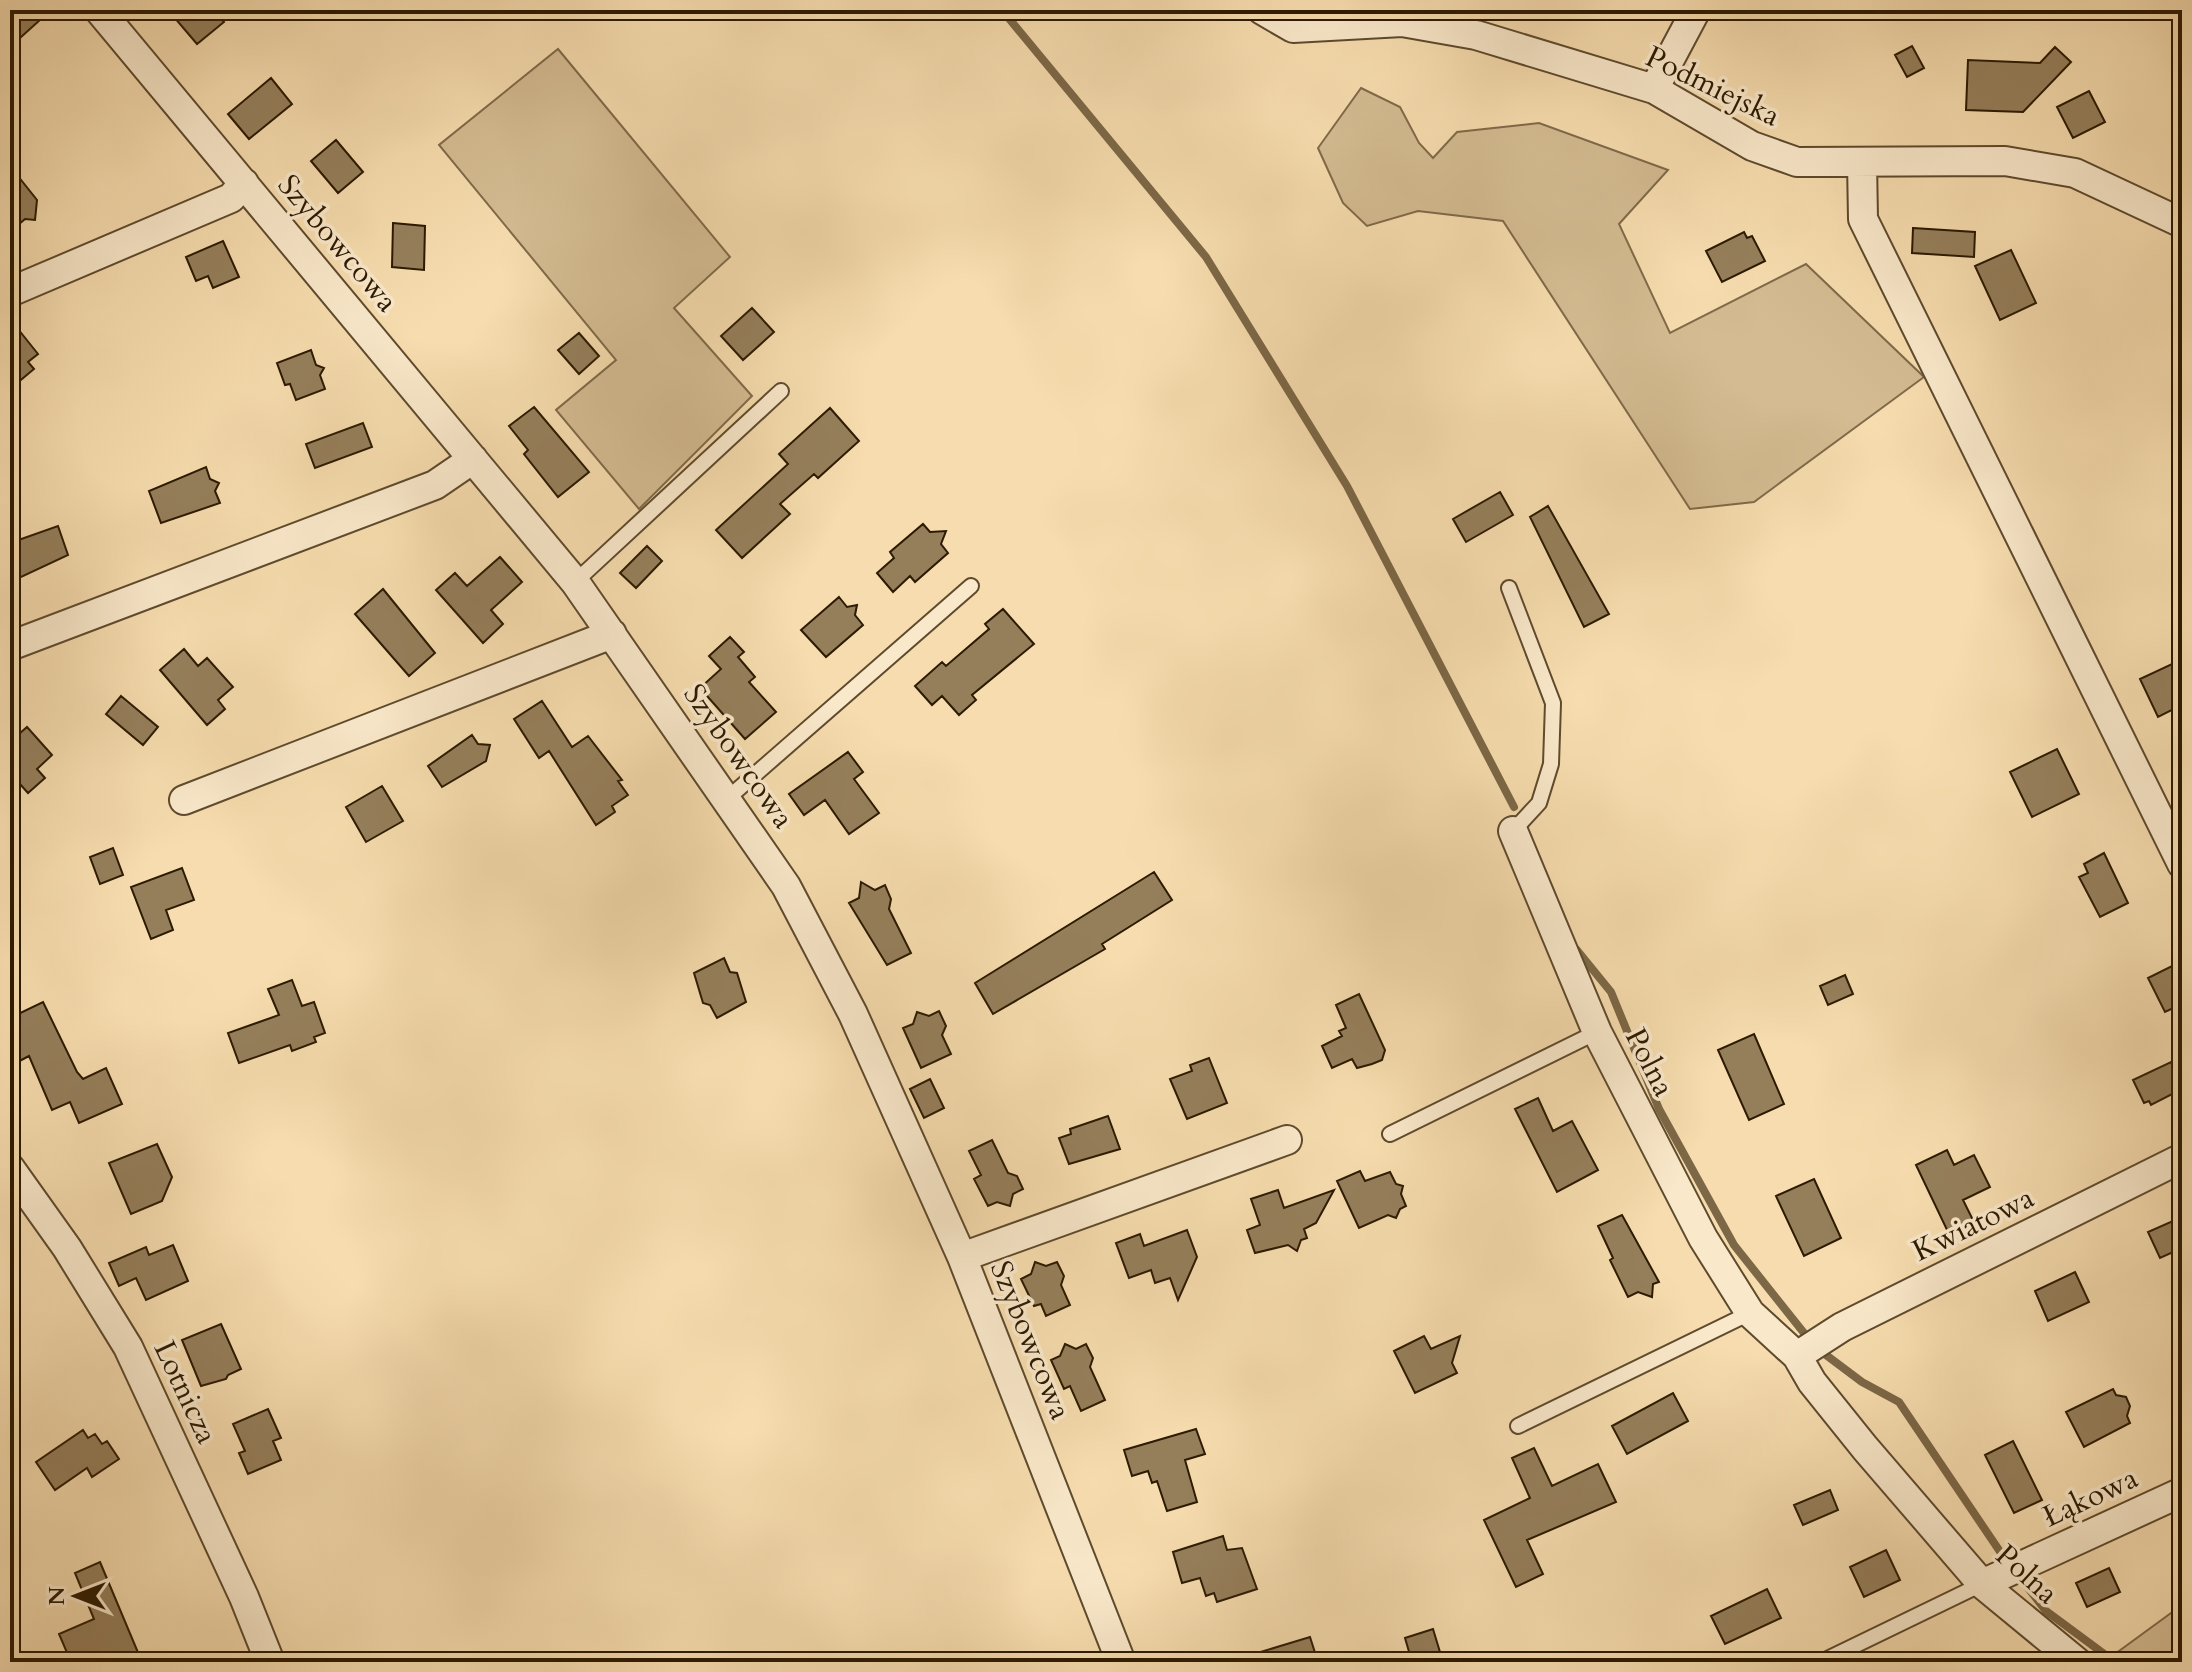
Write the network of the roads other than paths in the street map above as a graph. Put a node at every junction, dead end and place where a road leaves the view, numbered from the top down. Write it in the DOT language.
graph roads {
  1 [pos="99,10"];
  2 [pos="1262,10"];
  3 [pos="1696,10"];
  4 [pos="1654,89"];
  5 [pos="1862,162"];
  6 [pos="244,183"];
  7 [pos="2182,223"];
  8 [pos="10,292"];
  9 [pos="781,391"];
  10 [pos="473,459"];
  11 [pos="575,582"];
  12 [pos="971,586"];
  13 [pos="1509,588"];
  14 [pos="612,634"];
  15 [pos="10,646"];
  16 [pos="728,798"];
  17 [pos="184,800"];
  18 [pos="1513,831"];
  19 [pos="2182,864"];
  20 [pos="1597,1032"];
  21 [pos="1390,1134"];
  22 [pos="1287,1140"];
  23 [pos="2182,1158"];
  24 [pos="10,1168"];
  25 [pos="962,1257"];
  26 [pos="1750,1313"];
  27 [pos="1797,1356"];
  28 [pos="1518,1426"];
  29 [pos="2182,1492"];
  30 [pos="1982,1584"];
  31 [pos="270,1662"];
  32 [pos="1121,1662"];
  33 [pos="1821,1662"];
  34 [pos="2077,1662"];
  1 -- 6 [label="street, Szybowcowa"];
  2 -- 4 [label="street, Podmiejska"];
  3 -- 4 [label="street"];
  4 -- 5 [label="street, Podmiejska"];
  5 -- 7 [label="street, Podmiejska"];
  5 -- 19 [label="street"];
  6 -- 8 [label="street"];
  6 -- 10 [label="street, Szybowcowa"];
  9 -- 11 [label="lane"];
  10 -- 11 [label="street, Szybowcowa"];
  10 -- 15 [label="street"];
  11 -- 14 [label="street, Szybowcowa"];
  12 -- 16 [label="lane"];
  13 -- 18 [label="lane"];
  14 -- 16 [label="street, Szybowcowa"];
  14 -- 17 [label="street"];
  16 -- 25 [label="street, Szybowcowa"];
  18 -- 20 [label="street, Polna"];
  20 -- 21 [label="lane"];
  20 -- 26 [label="street, Polna"];
  22 -- 25 [label="street"];
  23 -- 27 [label="street, Kwiatowa"];
  24 -- 31 [label="street, Lotnicza"];
  25 -- 32 [label="street, Szybowcowa"];
  26 -- 27 [label="street, Polna"];
  26 -- 28 [label="lane"];
  27 -- 30 [label="street, Polna"];
  29 -- 30 [label="street, Łąkowa"];
  30 -- 33 [label="lane"];
  30 -- 34 [label="street, Polna"];
}
